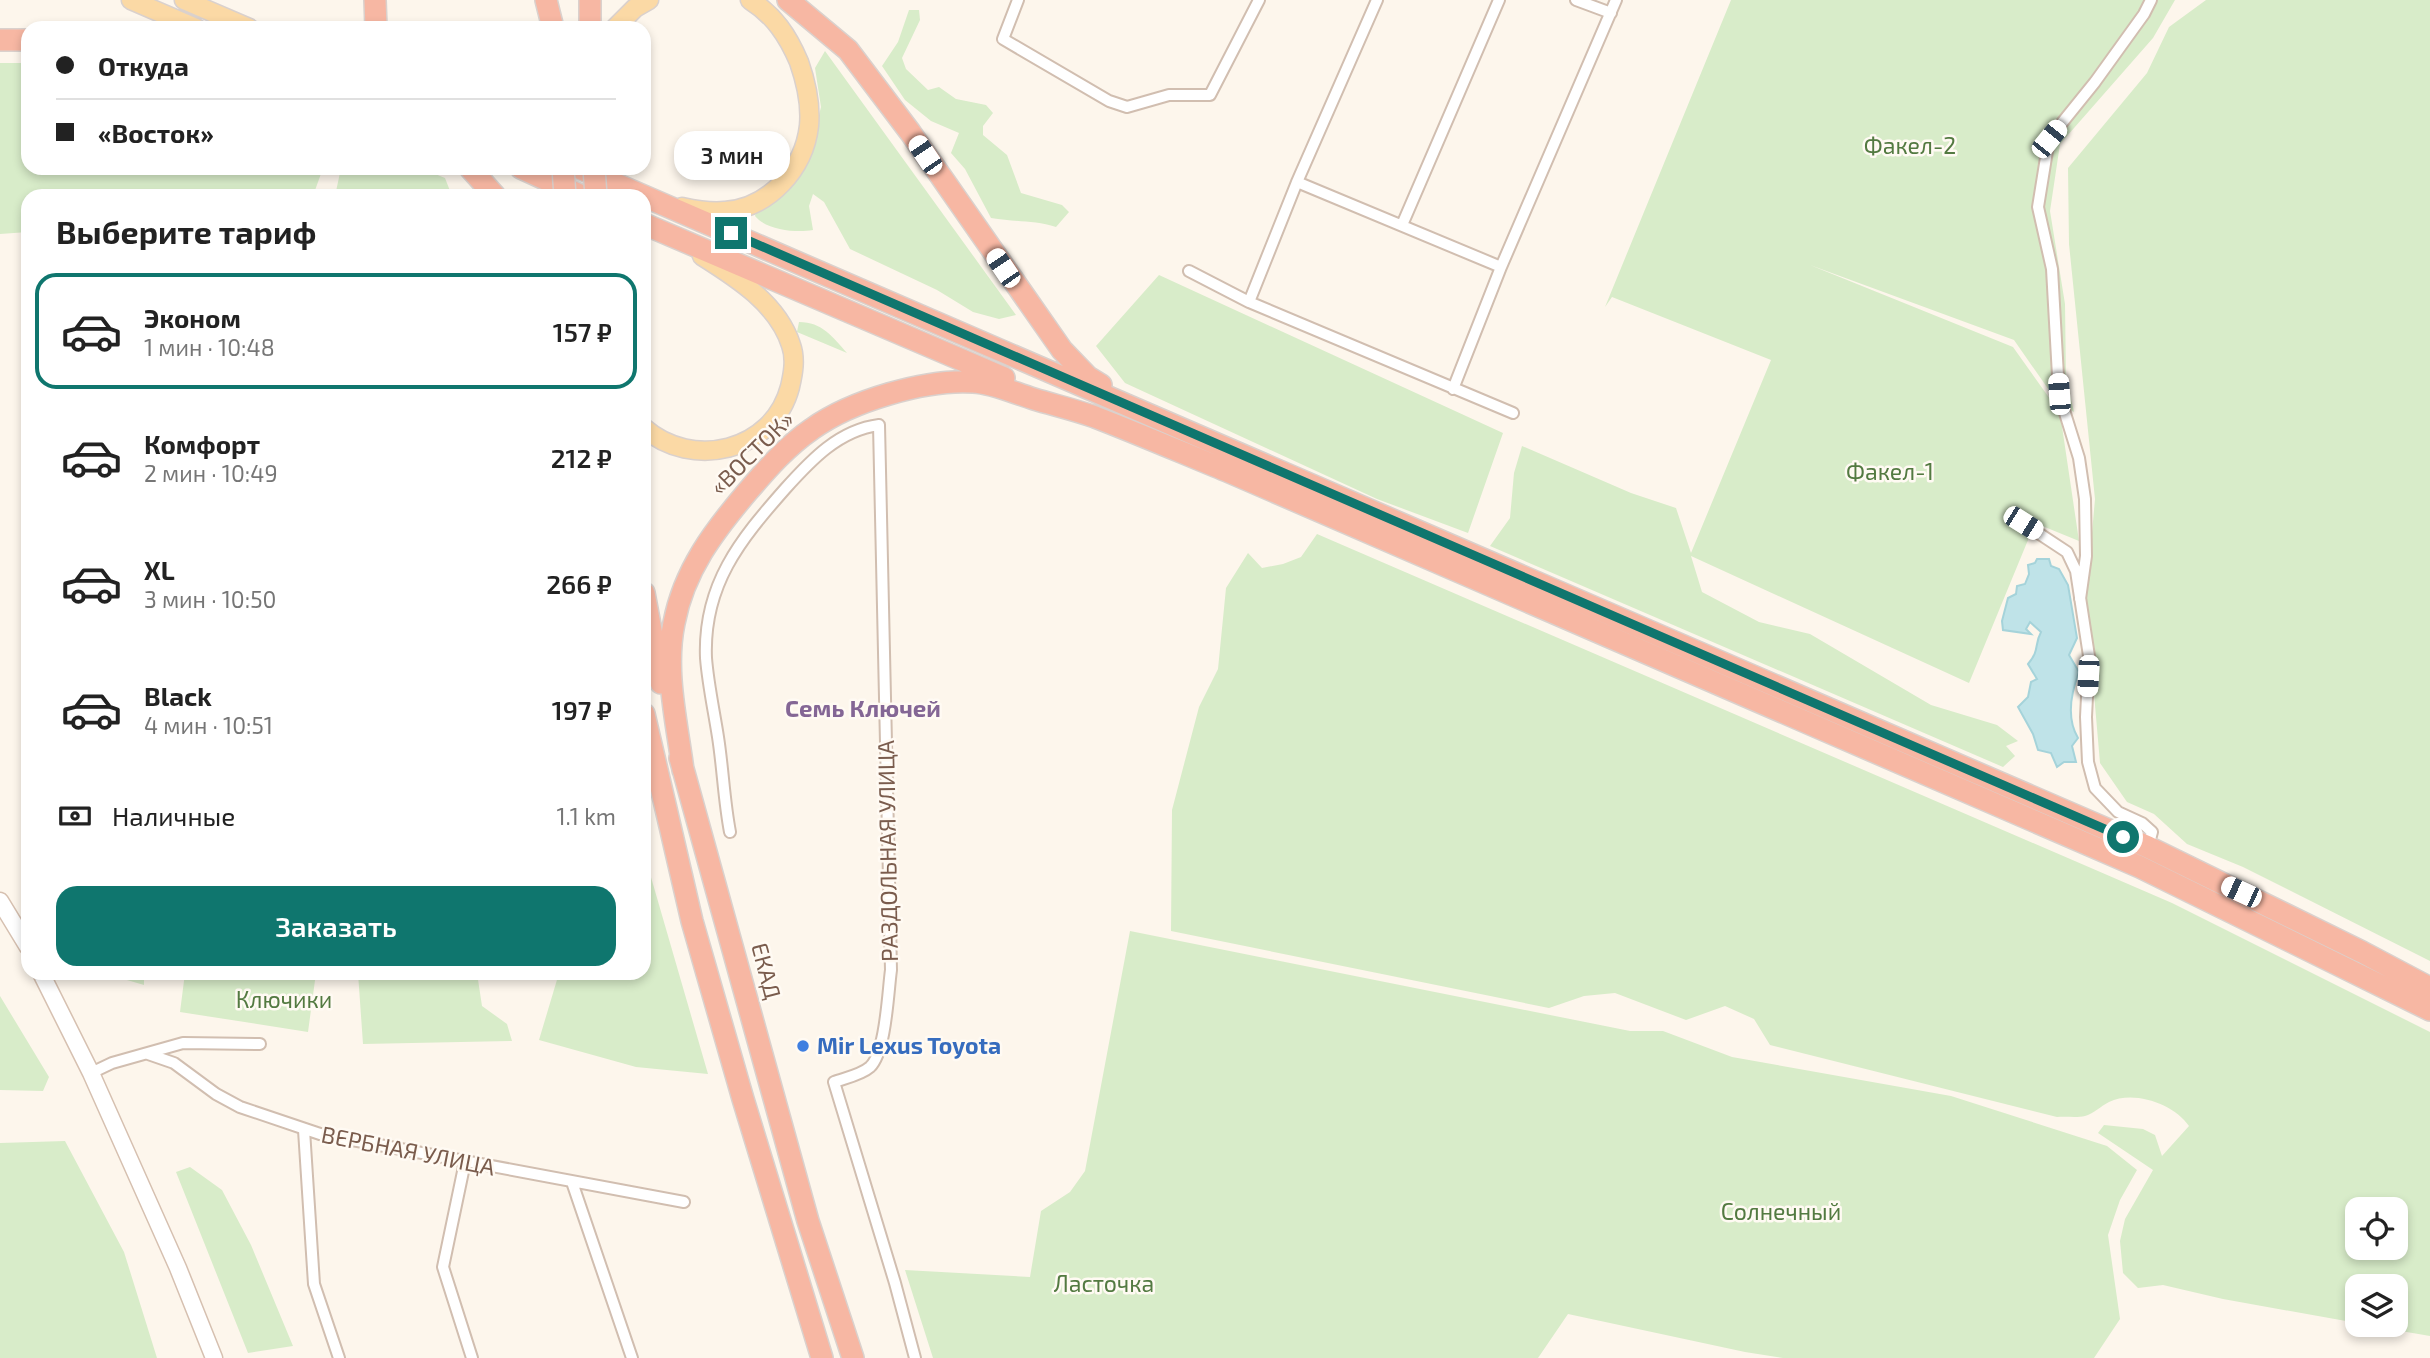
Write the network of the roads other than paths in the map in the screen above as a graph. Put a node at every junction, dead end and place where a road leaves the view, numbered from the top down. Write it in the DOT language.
graph roads {
  1 [pos="131,0"];
  2 [pos="184,0"];
  3 [pos="375,0"];
  4 [pos="546,0"];
  5 [pos="558,0"];
  6 [pos="590,0"];
  7 [pos="649,0"];
  8 [pos="750,0"];
  9 [pos="788,0"];
  10 [pos="1018,0"];
  11 [pos="1259,0"];
  12 [pos="1377,0"];
  13 [pos="1499,0"];
  14 [pos="1576,0"];
  15 [pos="1616,0"];
  16 [pos="2151,0"];
  17 [pos="1611,13"];
  18 [pos="180,21"];
  19 [pos="233,21"];
  20 [pos="376,21"];
  21 [pos="551,21"];
  22 [pos="558,21"];
  23 [pos="590,21"];
  24 [pos="622,21"];
  25 [pos="0,40"];
  26 [pos="21,40"];
  27 [pos="476,175"];
  28 [pos="536,175"];
  29 [pos="596,175"];
  30 [pos="1297,181"];
  31 [pos="489,189"];
  32 [pos="567,189"];
  33 [pos="629,189"];
  34 [pos="651,197"];
  35 [pos="651,199"];
  36 [pos="1402,225"];
  37 [pos="651,227"];
  38 [pos="651,228"];
  39 [pos="1501,267"];
  40 [pos="1189,271"];
  41 [pos="1249,302"];
  42 [pos="1453,389"];
  43 [pos="1138,409"];
  44 [pos="1513,413"];
  45 [pos="1093,416"];
  46 [pos="651,433"];
  47 [pos="1348,512"];
  48 [pos="2023,523"];
  49 [pos="2080,599"];
  50 [pos="651,632"];
  51 [pos="651,744"];
  52 [pos="683,770"];
  53 [pos="651,803"];
  54 [pos="730,832"];
  55 [pos="2148,847"];
  56 [pos="0,901"];
  57 [pos="692,921"];
  58 [pos="21,936"];
  59 [pos="44,980"];
  60 [pos="2430,988"];
  61 [pos="2430,1010"];
  62 [pos="260,1044"];
  63 [pos="148,1055"];
  64 [pos="91,1073"];
  65 [pos="304,1130"];
  66 [pos="464,1162"];
  67 [pos="572,1182"];
  68 [pos="684,1202"];
  69 [pos="214,1358"];
  70 [pos="339,1358"];
  71 [pos="472,1358"];
  72 [pos="632,1358"];
  73 [pos="822,1358"];
  74 [pos="853,1358"];
  75 [pos="915,1358"];
  1 -- 18 [label="main road"];
  2 -- 19 [label="main road"];
  3 -- 20 [label="highway"];
  4 -- 21 [label="highway"];
  5 -- 22 [label="highway"];
  6 -- 23 [label="highway"];
  7 -- 24 [label="main road"];
  8 -- 34 [label="main road"];
  9 -- 43 [label="highway"];
  10 -- 11 [label="street"];
  12 -- 30 [label="street"];
  13 -- 36 [label="street"];
  14 -- 17 [label="street"];
  15 -- 17 [label="street"];
  16 -- 49 [label="street"];
  17 -- 39 [label="street"];
  25 -- 26 [label="highway"];
  27 -- 31 [label="highway"];
  28 -- 32 [label="highway"];
  29 -- 33 [label="highway"];
  30 -- 36 [label="street"];
  30 -- 41 [label="street"];
  35 -- 43 [label="highway"];
  36 -- 39 [label="street"];
  37 -- 45 [label="highway"];
  38 -- 46 [label="main road"];
  39 -- 42 [label="street"];
  40 -- 41 [label="street"];
  41 -- 42 [label="street"];
  42 -- 44 [label="street"];
  43 -- 47 [label="highway"];
  45 -- 47 [label="highway, «ВОСТОК»"];
  45 -- 52 [label="highway, «ВОСТОК»"];
  47 -- 55 [label="highway"];
  47 -- 61 [label="highway"];
  48 -- 49 [label="street"];
  49 -- 55 [label="street"];
  50 -- 52 [label="highway, ЕКАД"];
  51 -- 57 [label="highway"];
  52 -- 74 [label="highway, ЕКАД"];
  53 -- 57 [label="highway"];
  54 -- 75 [label="street, РАЗДОЛЬНАЯ УЛИЦА"];
  55 -- 60 [label="highway"];
  56 -- 58 [label="main road"];
  57 -- 73 [label="highway"];
  59 -- 64 [label="main road"];
  62 -- 63 [label="street"];
  63 -- 64 [label="street"];
  63 -- 65 [label="street, ВЕРБНАЯ УЛИЦА"];
  64 -- 69 [label="main road"];
  65 -- 66 [label="street, ВЕРБНАЯ УЛИЦА"];
  65 -- 70 [label="street"];
  66 -- 67 [label="street, ВЕРБНАЯ УЛИЦА"];
  66 -- 71 [label="street"];
  67 -- 68 [label="street, ВЕРБНАЯ УЛИЦА"];
  67 -- 72 [label="street"];
}
